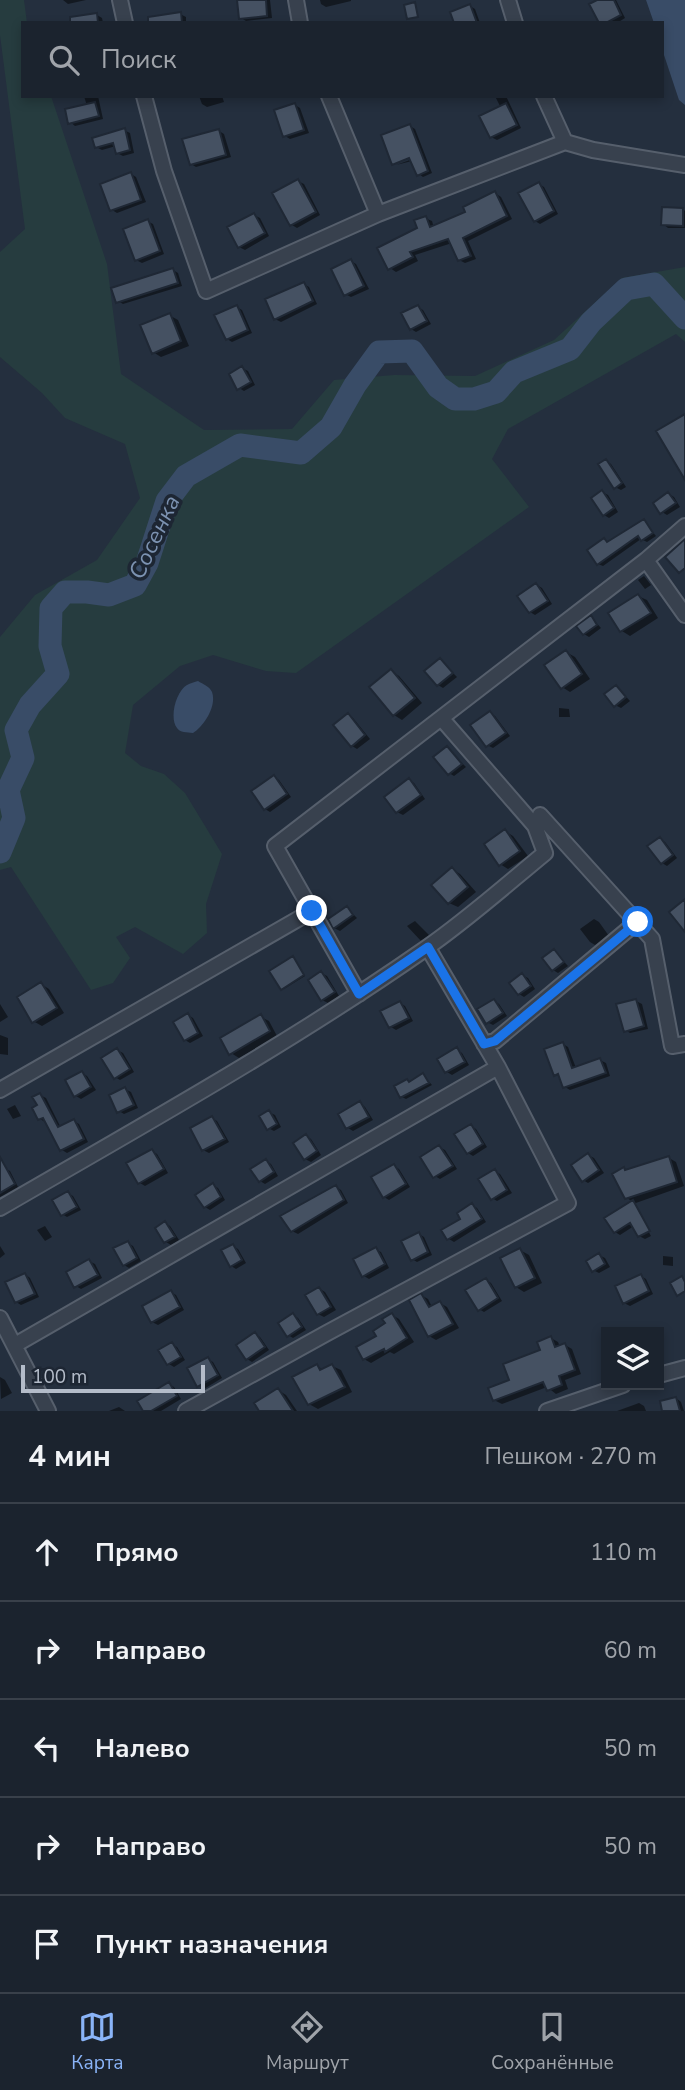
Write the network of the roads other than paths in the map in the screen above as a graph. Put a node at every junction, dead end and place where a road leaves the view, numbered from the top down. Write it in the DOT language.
graph roads {
  1 [pos="120,0"];
  2 [pos="296,0"];
  3 [pos="508,0"];
  4 [pos="125,21"];
  5 [pos="300,21"];
  6 [pos="514,21"];
  7 [pos="145,98"];
  8 [pos="330,98"];
  9 [pos="545,98"];
  10 [pos="565,142"];
  11 [pos="685,166"];
  12 [pos="377,214"];
  13 [pos="685,526"];
  14 [pos="646,560"];
  15 [pos="685,615"];
  16 [pos="442,719"];
  17 [pos="540,815"];
  18 [pos="312,911"];
  19 [pos="638,922"];
  20 [pos="428,947"];
  21 [pos="359,994"];
  22 [pos="484,1044"];
  23 [pos="685,1044"];
  24 [pos="498,1067"];
  25 [pos="0,1090"];
  26 [pos="0,1208"];
  27 [pos="0,1318"];
  28 [pos="15,1345"];
  29 [pos="685,1368"];
  30 [pos="664,1374"];
  31 [pos="608,1390"];
  32 [pos="48,1411"];
  33 [pos="186,1411"];
  34 [pos="547,1411"];
  1 -- 4 [label="street"];
  2 -- 5 [label="street"];
  3 -- 6 [label="street"];
  7 -- 12 [label="street"];
  8 -- 12 [label="street"];
  9 -- 10 [label="street"];
  10 -- 11 [label="street"];
  10 -- 12 [label="street"];
  13 -- 14 [label="street"];
  14 -- 15 [label="street"];
  14 -- 16 [label="street"];
  16 -- 18 [label="street"];
  16 -- 20 [label="street"];
  17 -- 19 [label="street"];
  18 -- 21 [label="street"];
  18 -- 25 [label="street"];
  19 -- 22 [label="street"];
  19 -- 23 [label="street"];
  20 -- 21 [label="street"];
  20 -- 22 [label="street"];
  21 -- 26 [label="street"];
  22 -- 24 [label="street"];
  24 -- 28 [label="street"];
  24 -- 33 [label="street"];
  27 -- 28 [label="street"];
  28 -- 32 [label="street"];
  29 -- 30 [label="street"];
  31 -- 34 [label="street"];
}
